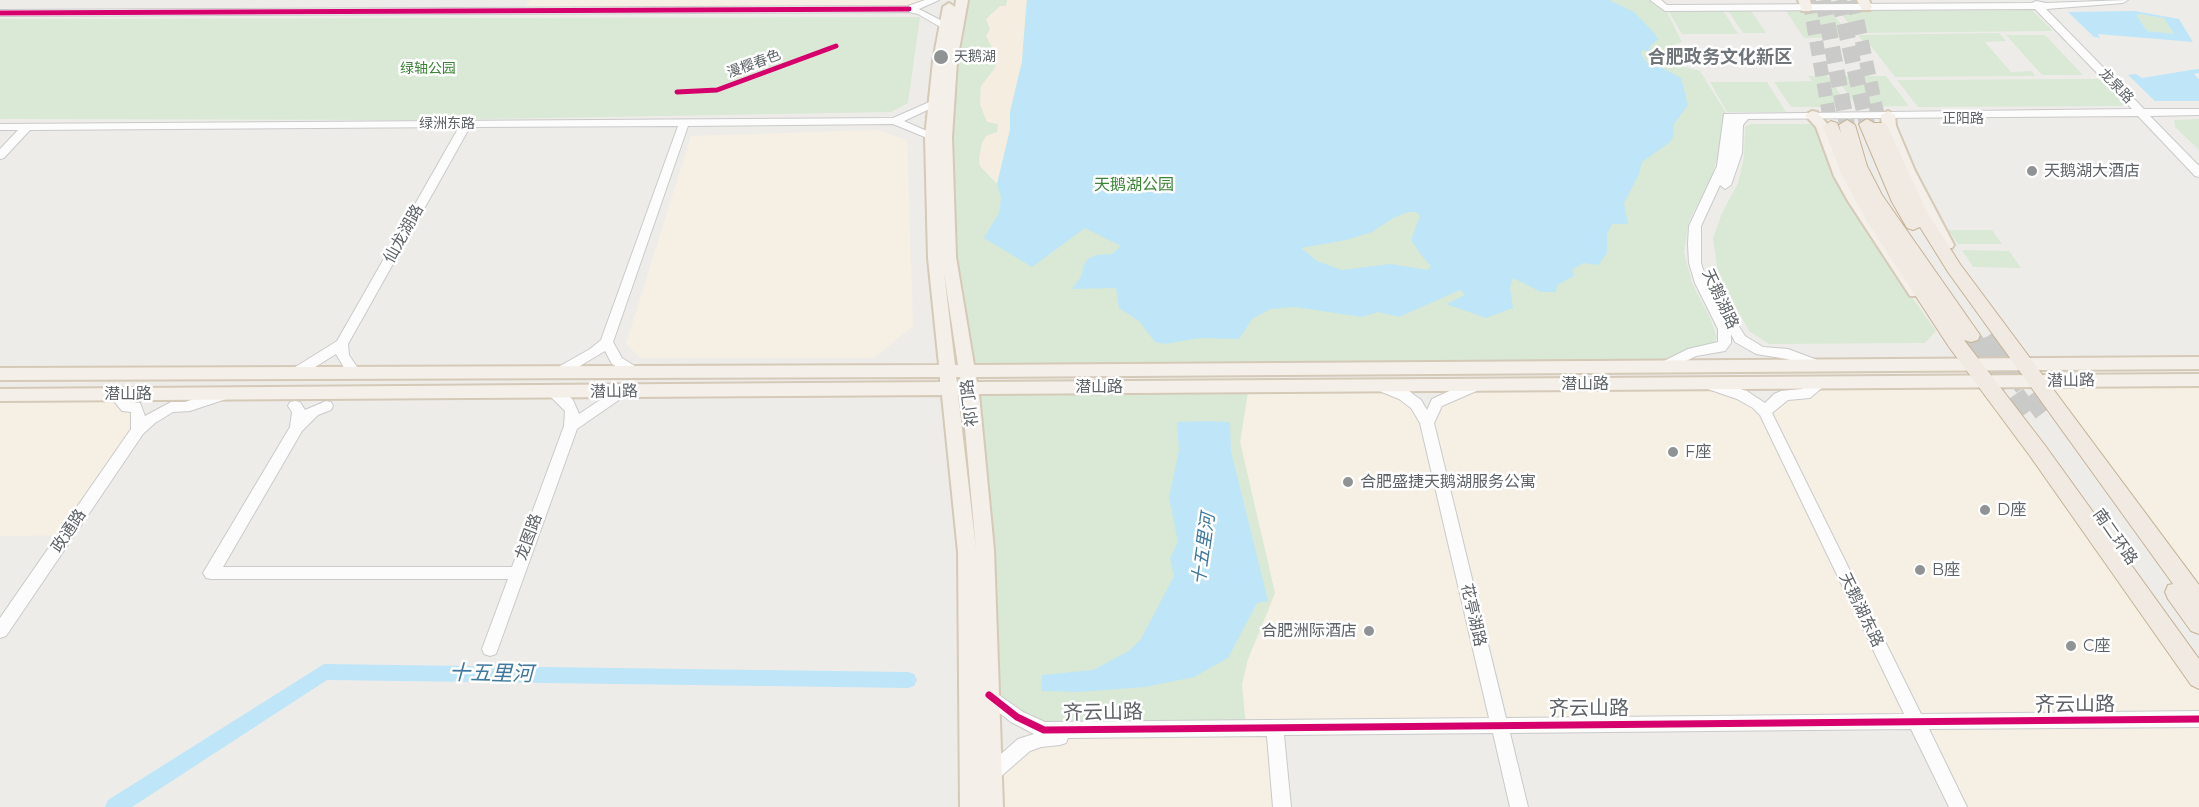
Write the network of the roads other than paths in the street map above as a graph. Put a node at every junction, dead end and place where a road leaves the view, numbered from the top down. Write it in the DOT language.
graph roads {
  1 [pos="146,0"];
  2 [pos="530,0"];
  3 [pos="934,0"];
  4 [pos="951,0"];
  5 [pos="962,0"];
  6 [pos="2002,0"];
  7 [pos="2119,1"];
  8 [pos="1805,3"];
  9 [pos="1864,3"];
  10 [pos="2039,3"];
  11 [pos="1663,4"];
  12 [pos="720,5"];
  13 [pos="909,9"];
  14 [pos="524,10"];
  15 [pos="135,12"];
  16 [pos="0,13"];
  17 [pos="945,26"];
  18 [pos="934,103"];
  19 [pos="2199,114"];
  20 [pos="2147,115"];
  21 [pos="1735,118"];
  22 [pos="895,121"];
  23 [pos="684,123"];
  24 [pos="1828,123"];
  25 [pos="466,124"];
  26 [pos="1882,125"];
  27 [pos="0,127"];
  28 [pos="27,127"];
  29 [pos="932,137"];
  30 [pos="0,156"];
  31 [pos="2199,164"];
  32 [pos="2199,173"];
  33 [pos="1909,217"];
  34 [pos="1972,338"];
  35 [pos="607,342"];
  36 [pos="342,344"];
  37 [pos="2199,363"];
  38 [pos="1815,364"];
  39 [pos="1974,364"];
  40 [pos="2025,364"];
  41 [pos="1667,365"];
  42 [pos="966,371"];
  43 [pos="354,373"];
  44 [pos="558,373"];
  45 [pos="636,373"];
  46 [pos="0,374"];
  47 [pos="294,374"];
  48 [pos="949,380"];
  49 [pos="2199,380"];
  50 [pos="1819,382"];
  51 [pos="1988,382"];
  52 [pos="2038,382"];
  53 [pos="1704,383"];
  54 [pos="1476,385"];
  55 [pos="1382,386"];
  56 [pos="970,388"];
  57 [pos="621,391"];
  58 [pos="555,392"];
  59 [pos="225,393"];
  60 [pos="115,394"];
  61 [pos="0,395"];
  62 [pos="295,406"];
  63 [pos="326,406"];
  64 [pos="1765,412"];
  65 [pos="1427,423"];
  66 [pos="571,426"];
  67 [pos="297,427"];
  68 [pos="138,430"];
  69 [pos="516,573"];
  70 [pos="2199,602"];
  71 [pos="2199,624"];
  72 [pos="0,632"];
  73 [pos="490,649"];
  74 [pos="2199,657"];
  75 [pos="2199,678"];
  76 [pos="989,695"];
  77 [pos="2199,719"];
  78 [pos="1918,726"];
  79 [pos="2199,728"];
  80 [pos="1500,730"];
  81 [pos="1273,732"];
  82 [pos="992,773"];
  83 [pos="971,807"];
  84 [pos="992,807"];
  85 [pos="1276,807"];
  86 [pos="1282,807"];
  87 [pos="1519,807"];
  88 [pos="1958,807"];
  1 -- 15 [label="street"];
  2 -- 14 [label="street"];
  3 -- 13 [label="street"];
  4 -- 17 [label="main road, 祁门路"];
  5 -- 42 [label="main road, 祁门路"];
  6 -- 9 [label="street"];
  7 -- 10 [label="street"];
  8 -- 9 [label="street"];
  8 -- 11 [label="street"];
  9 -- 10 [label="street"];
  10 -- 20 [label="street, 龙泉路"];
  12 -- 13 [label="street"];
  12 -- 14 [label="street"];
  13 -- 17 [label="street"];
  14 -- 15 [label="street"];
  15 -- 16 [label="street"];
  17 -- 18 [label="main road, 祁门路"];
  18 -- 22 [label="street"];
  18 -- 29 [label="main road, 祁门路"];
  19 -- 20 [label="street, 正阳路"];
  20 -- 26 [label="street, 正阳路"];
  20 -- 31 [label="street, 龙泉路"];
  20 -- 32 [label="street, 龙泉路"];
  21 -- 24 [label="street, 正阳路"];
  21 -- 38 [label="street, 天鹅湖路"];
  21 -- 41 [label="street, 天鹅湖路"];
  22 -- 23 [label="street, 绿洲东路"];
  22 -- 29 [label="street"];
  23 -- 25 [label="street, 绿洲东路"];
  23 -- 35 [label="street"];
  24 -- 26 [label="street, 正阳路"];
  24 -- 34 [label="highway"];
  24 -- 34 [label="highway"];
  25 -- 28 [label="street, 绿洲东路"];
  25 -- 36 [label="street, 仙龙湖路"];
  26 -- 33 [label="highway"];
  26 -- 33 [label="highway"];
  26 -- 40 [label="highway"];
  27 -- 28 [label="street, 绿洲东路"];
  28 -- 30 [label="street"];
  29 -- 48 [label="main road, 祁门路"];
  33 -- 34 [label="highway"];
  34 -- 39 [label="highway"];
  35 -- 44 [label="street"];
  35 -- 45 [label="street"];
  36 -- 43 [label="street"];
  36 -- 47 [label="street"];
  37 -- 40 [label="main road, 潜山路"];
  38 -- 39 [label="main road, 潜山路"];
  38 -- 41 [label="main road, 潜山路"];
  39 -- 40 [label="main road, 潜山路"];
  39 -- 51 [label="highway"];
  40 -- 52 [label="highway"];
  41 -- 42 [label="main road, 潜山路"];
  42 -- 48 [label="main road, 潜山路"];
  42 -- 56 [label="main road, 祁门路"];
  43 -- 44 [label="main road, 潜山路"];
  43 -- 47 [label="main road, 潜山路"];
  44 -- 45 [label="main road, 潜山路"];
  45 -- 48 [label="main road, 潜山路"];
  46 -- 47 [label="main road, 潜山路"];
  48 -- 56 [label="main road, 潜山路"];
  48 -- 57 [label="main road, 潜山路"];
  48 -- 83 [label="main road, 祁门路"];
  49 -- 52 [label="main road, 潜山路"];
  50 -- 51 [label="main road, 潜山路"];
  50 -- 53 [label="main road, 潜山路"];
  50 -- 64 [label="street"];
  51 -- 52 [label="main road, 潜山路"];
  51 -- 75 [label="highway"];
  52 -- 70 [label="highway"];
  53 -- 54 [label="main road, 潜山路"];
  53 -- 64 [label="street, 天鹅湖东路"];
  54 -- 55 [label="main road, 潜山路"];
  54 -- 65 [label="street"];
  55 -- 56 [label="main road, 潜山路"];
  55 -- 65 [label="street, 花亭湖路"];
  56 -- 76 [label="main road, 祁门路"];
  57 -- 58 [label="main road, 潜山路"];
  57 -- 66 [label="street"];
  58 -- 59 [label="main road, 潜山路"];
  58 -- 66 [label="street"];
  59 -- 60 [label="main road, 潜山路"];
  59 -- 68 [label="street, 政通路"];
  60 -- 61 [label="main road, 潜山路"];
  60 -- 68 [label="street"];
  62 -- 67 [label="street"];
  63 -- 67 [label="street"];
  64 -- 78 [label="street, 天鹅湖东路"];
  65 -- 80 [label="street, 花亭湖路"];
  66 -- 69 [label="street, 龙图路"];
  67 -- 69 [label="street"];
  68 -- 72 [label="street, 政通路"];
  69 -- 73 [label="street, 龙图路"];
  71 -- 74 [label="highway, 南二环路"];
  76 -- 81 [label="street, 齐云山路"];
  76 -- 82 [label="main road, 祁门路"];
  77 -- 78 [label="street, 齐云山路"];
  78 -- 79 [label="street"];
  78 -- 80 [label="street"];
  78 -- 88 [label="street, 天鹅湖东路"];
  80 -- 81 [label="street"];
  80 -- 87 [label="street, 花亭湖路"];
  81 -- 82 [label="street"];
  81 -- 85 [label="street"];
  81 -- 86 [label="street"];
  82 -- 84 [label="main road, 祁门路"];
}
